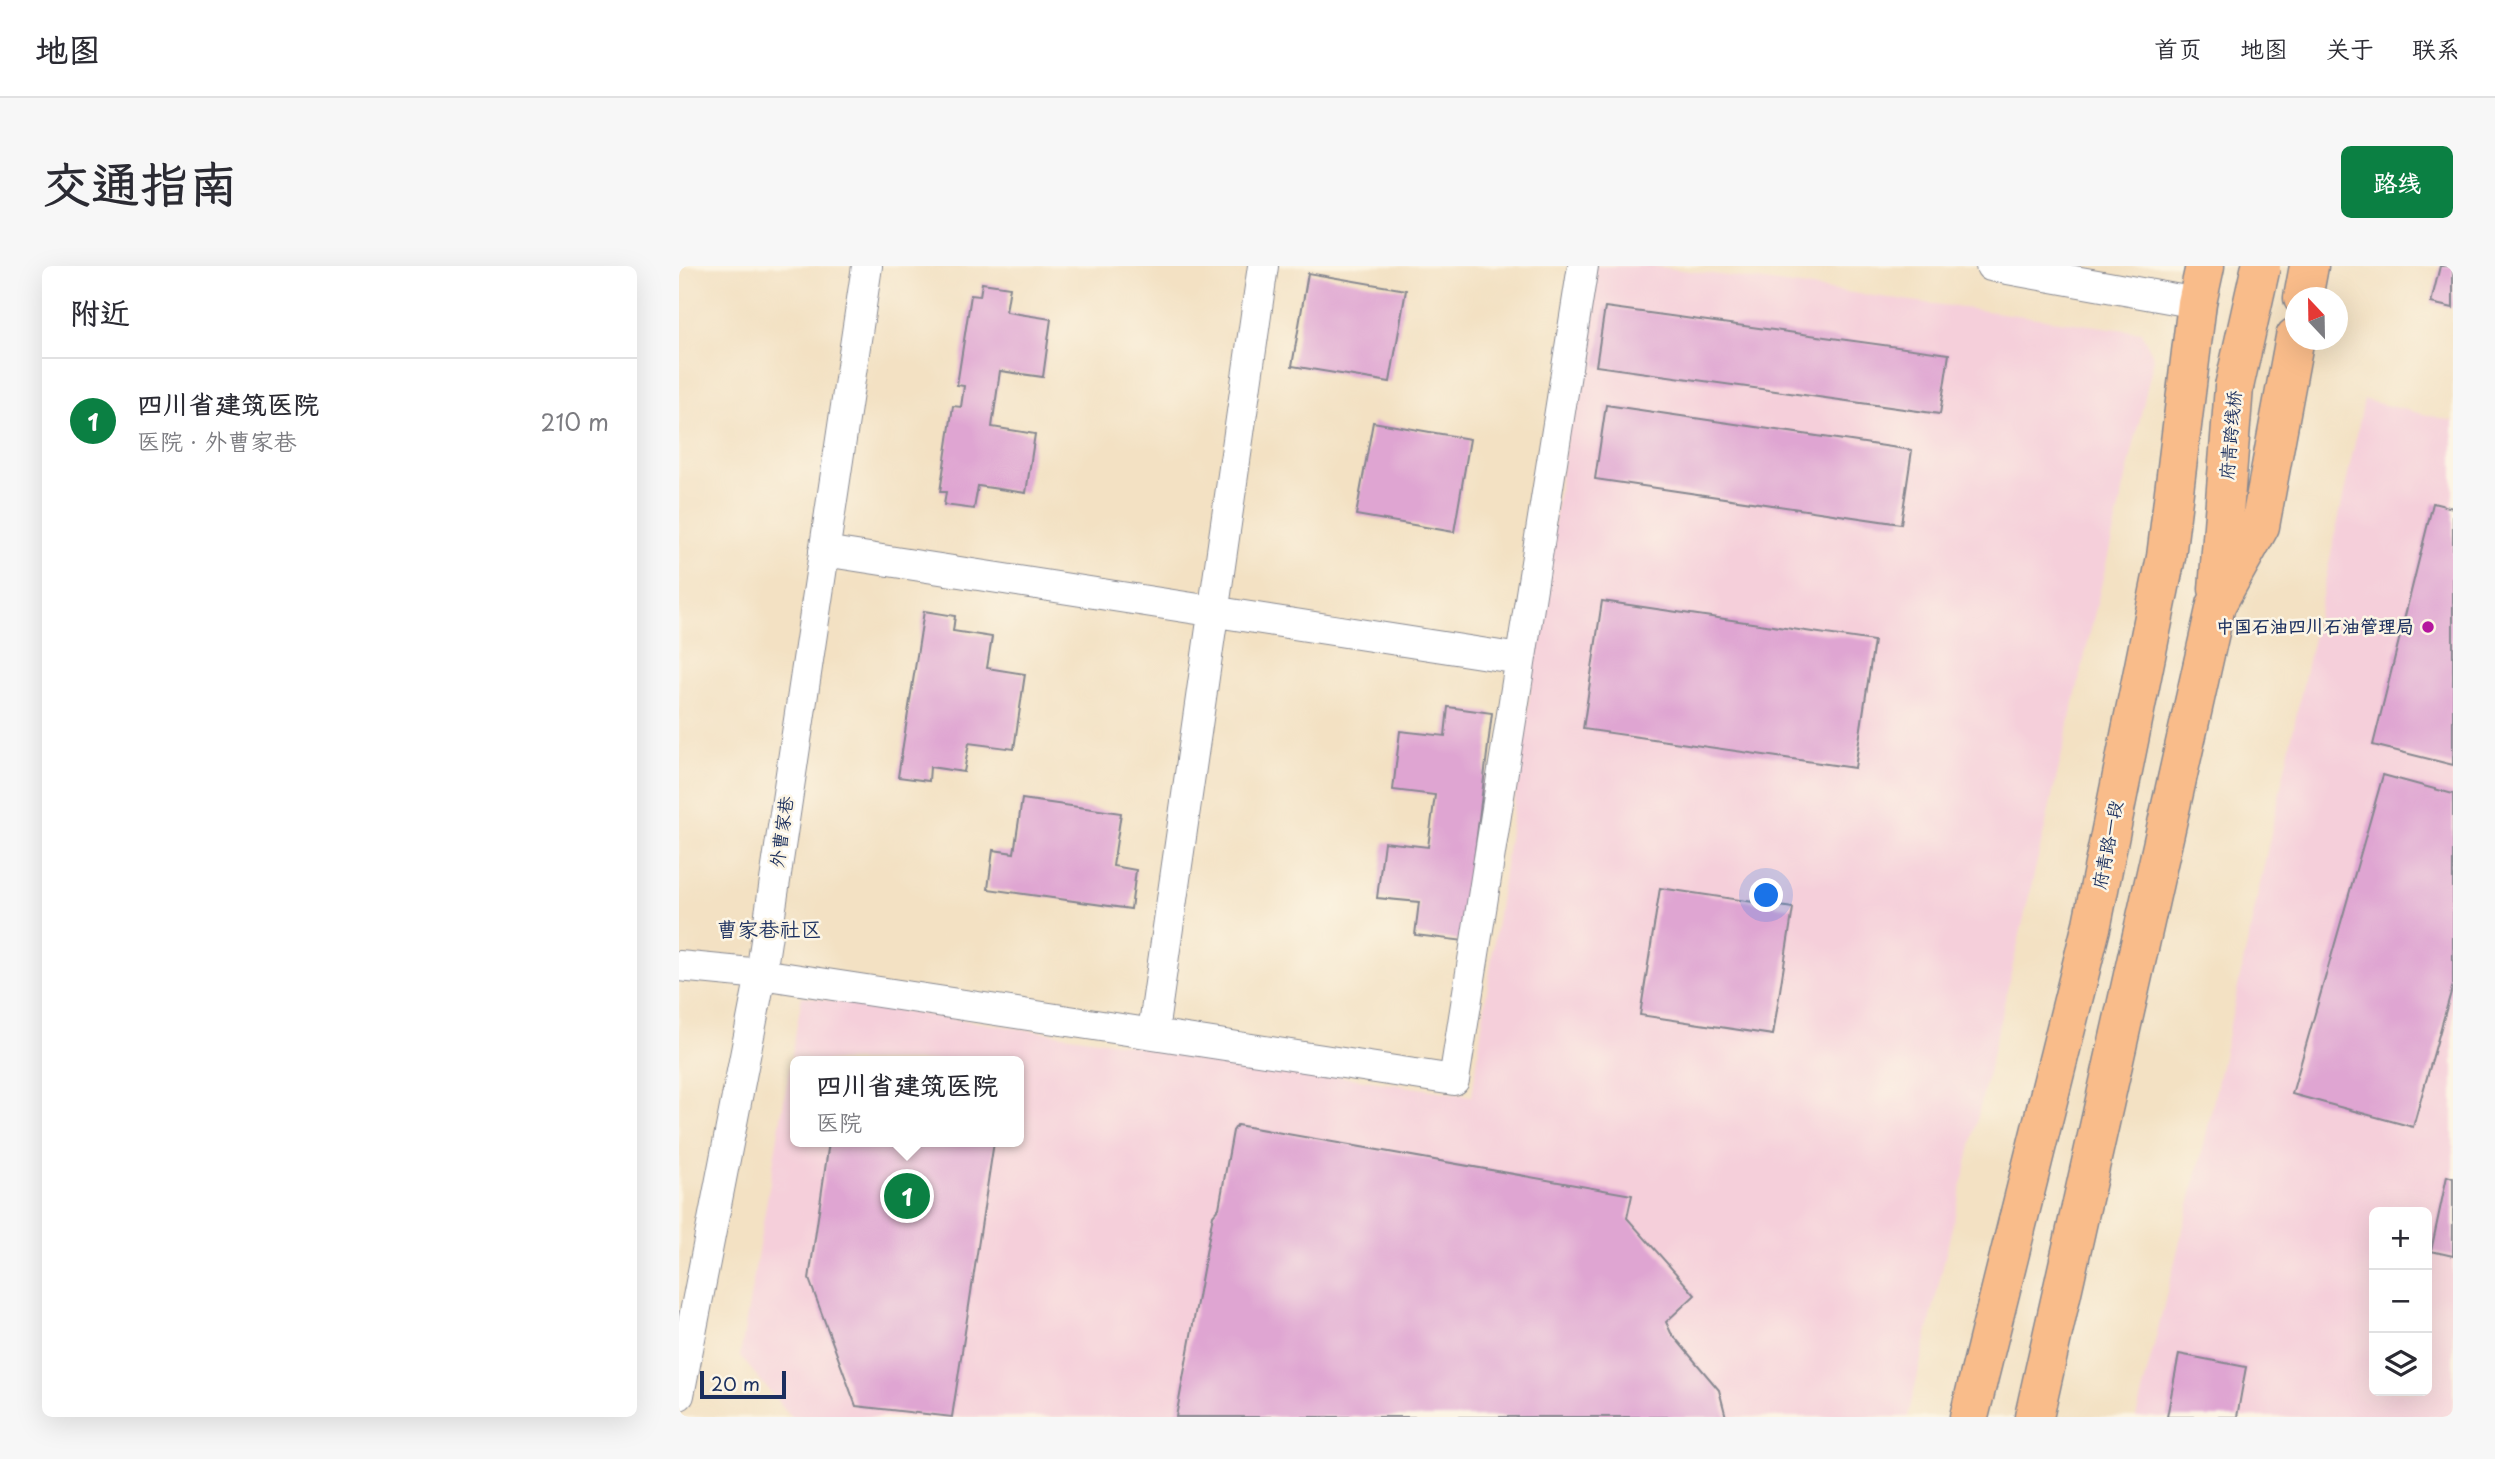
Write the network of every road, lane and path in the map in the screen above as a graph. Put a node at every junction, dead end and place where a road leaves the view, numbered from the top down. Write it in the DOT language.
graph roads {
  1 [pos="867,266"];
  2 [pos="1263,266"];
  3 [pos="1583,266"];
  4 [pos="1991,266"];
  5 [pos="2205,266"];
  6 [pos="2240,266"];
  7 [pos="2261,266"];
  8 [pos="2309,266"];
  9 [pos="2305,287"];
  10 [pos="2197,303"];
  11 [pos="2293,350"];
  12 [pos="2224,383"];
  13 [pos="824,551"];
  14 [pos="2166,557"];
  15 [pos="2216,606"];
  16 [pos="1214,611"];
  17 [pos="1520,659"];
  18 [pos="679,966"];
  19 [pos="761,974"];
  20 [pos="1153,1032"];
  21 [pos="679,1395"];
  22 [pos="1969,1417"];
  23 [pos="2034,1417"];
  1 -- 13 [label="street, 外曹家巷"];
  2 -- 16 [label="street"];
  3 -- 17 [label="street"];
  4 -- 10 [label="street"];
  5 -- 10 [label="main road, 府青路一段"];
  6 -- 12 [label="main road, 府青跨线桥"];
  7 -- 12 [label="main road, 府青跨线桥, bridge"];
  8 -- 9 [label="main road"];
  10 -- 14 [label="main road, 府青路一段"];
  11 -- 15 [label="main road"];
  12 -- 14 [label="main road, 府青跨线桥"];
  12 -- 15 [label="main road, 府青跨线桥"];
  13 -- 16 [label="street"];
  13 -- 19 [label="street, 外曹家巷"];
  14 -- 22 [label="main road, 府青路一段"];
  15 -- 23 [label="main road"];
  16 -- 17 [label="street"];
  16 -- 20 [label="street"];
  17 -- 20 [label="street"];
  18 -- 19 [label="street"];
  19 -- 20 [label="street"];
  19 -- 21 [label="street, 外曹家巷"];
}
